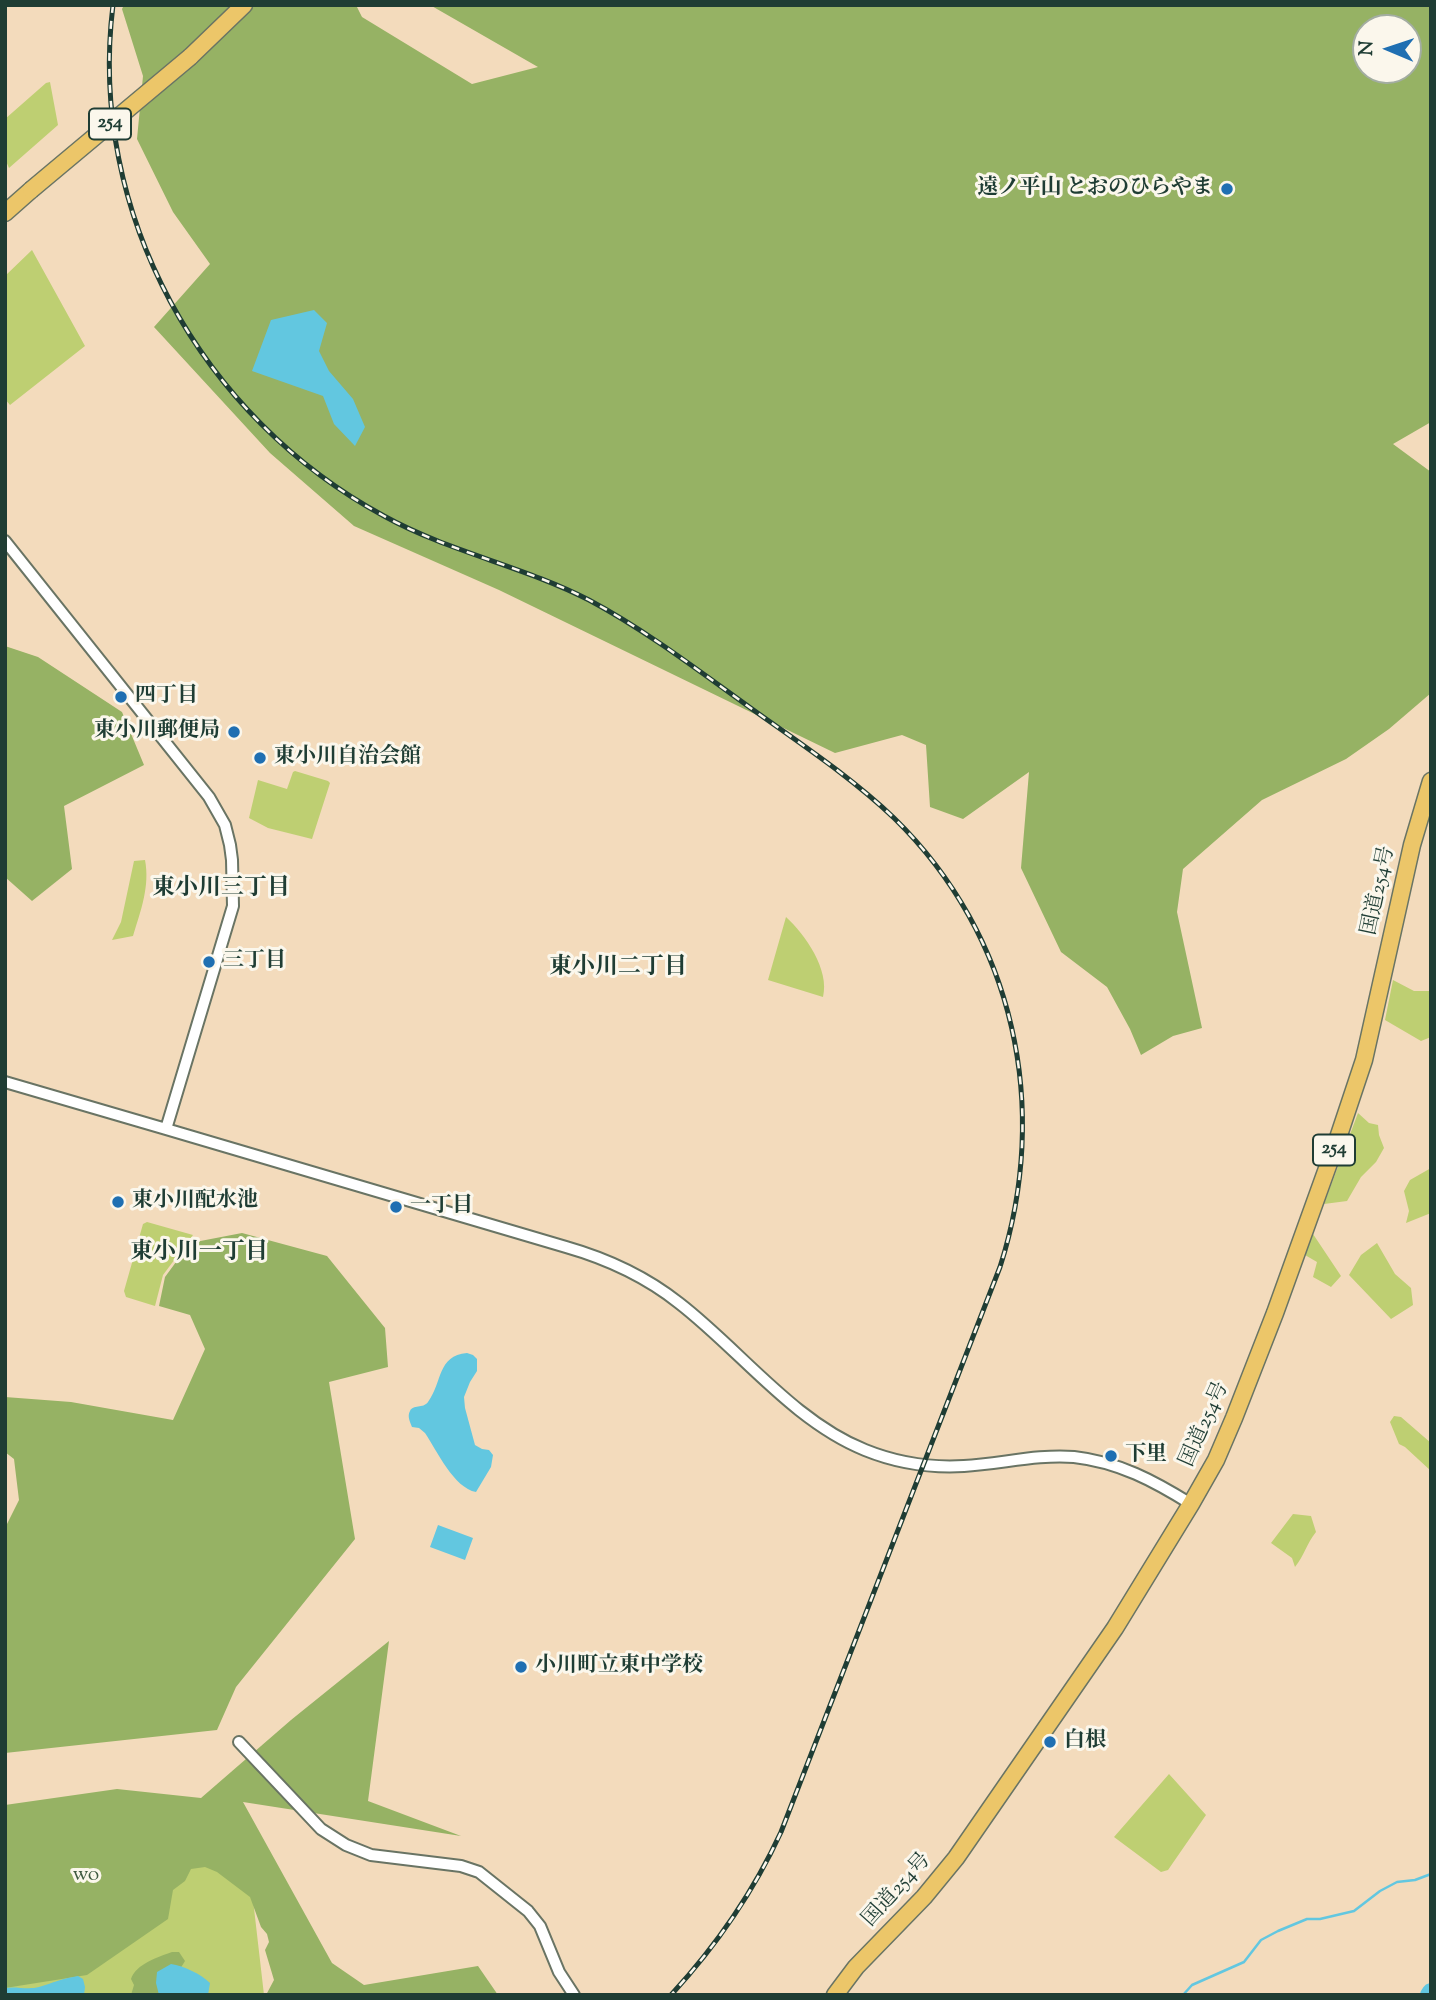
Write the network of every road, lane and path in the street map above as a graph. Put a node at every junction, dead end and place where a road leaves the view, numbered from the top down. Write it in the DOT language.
graph roads {
  1 [pos="244,5"];
  2 [pos="5,213"];
  3 [pos="5,541"];
  4 [pos="1431,780"];
  5 [pos="5,1082"];
  6 [pos="166,1129"];
  7 [pos="1191,1504"];
  8 [pos="239,1742"];
  9 [pos="575,1995"];
  10 [pos="835,1995"];
  1 -- 2 [label="highway, 254, bridge"];
  3 -- 6 [label="street"];
  4 -- 7 [label="highway, 国道254号 / 254"];
  5 -- 6 [label="street"];
  6 -- 7 [label="street"];
  7 -- 10 [label="highway, 国道254号 / 254"];
  8 -- 9 [label="street"];
}
